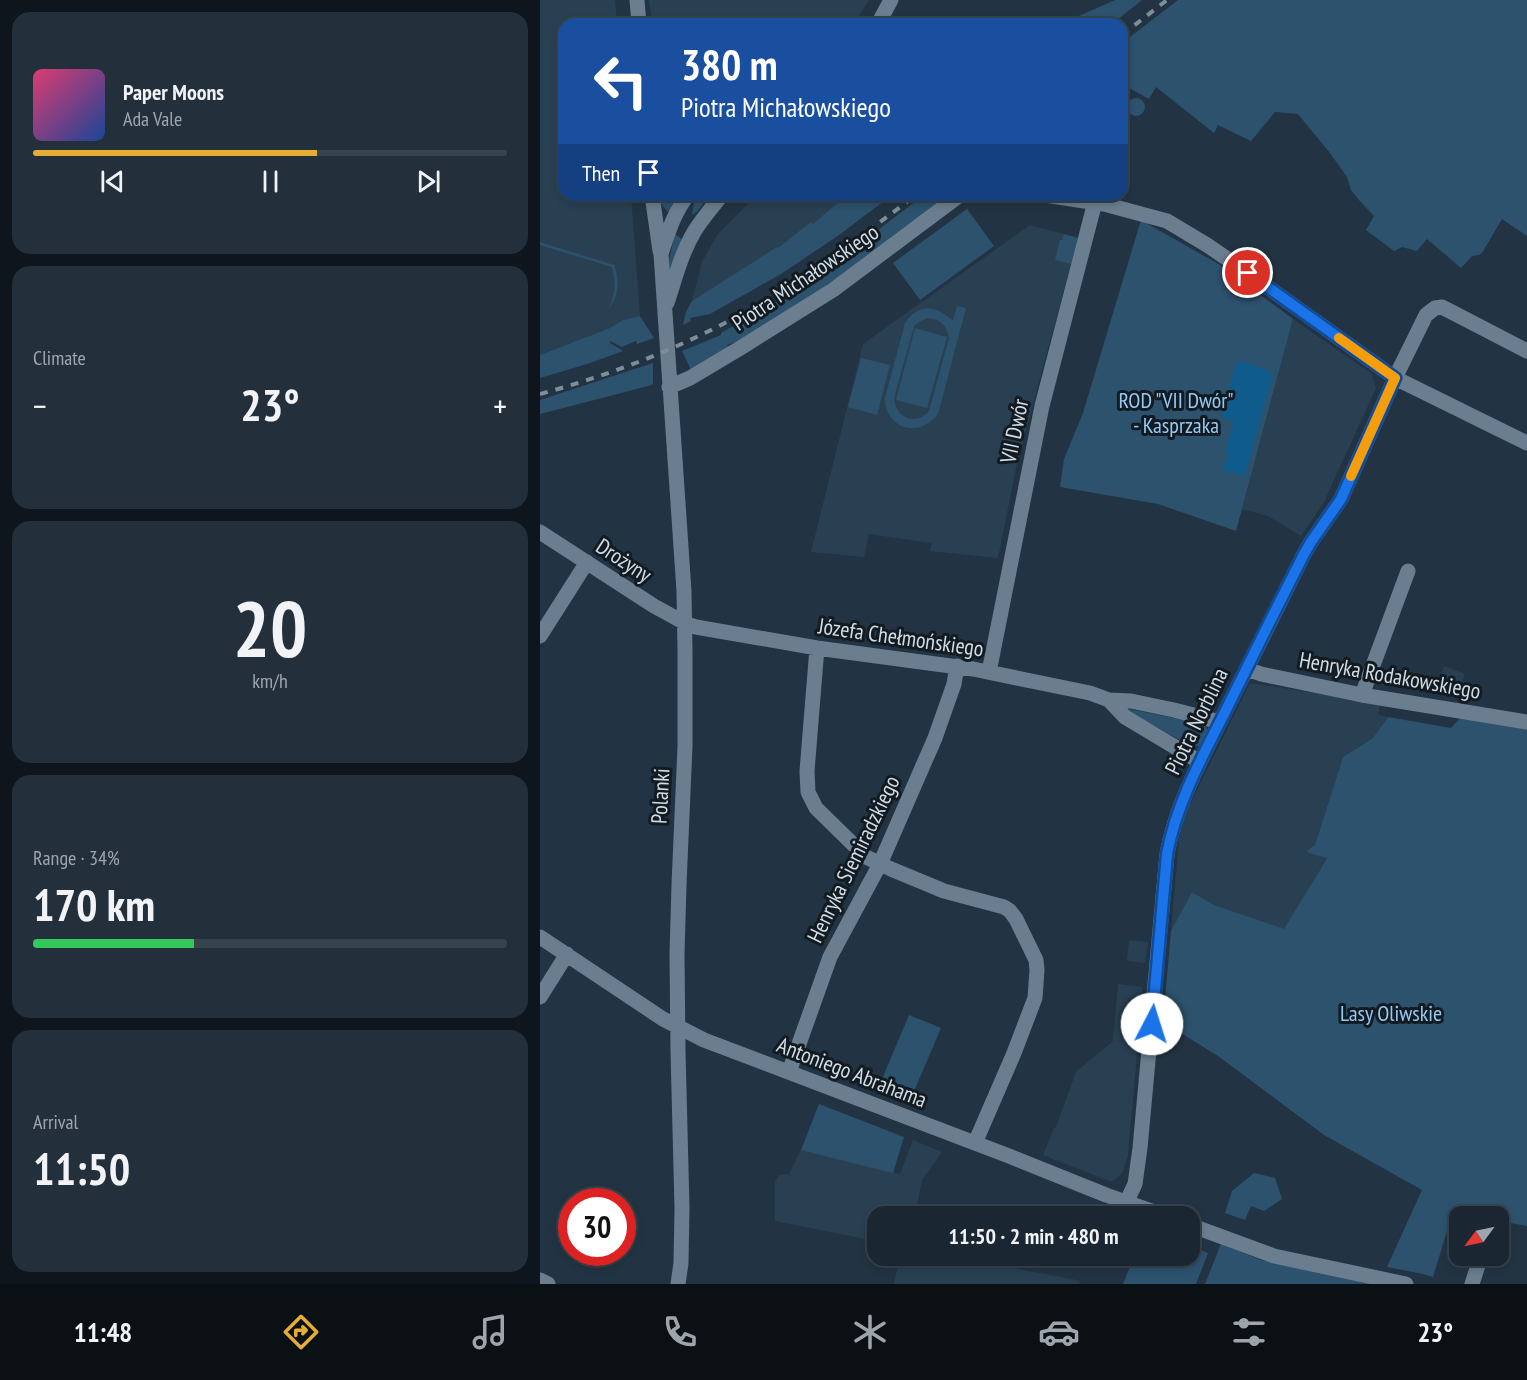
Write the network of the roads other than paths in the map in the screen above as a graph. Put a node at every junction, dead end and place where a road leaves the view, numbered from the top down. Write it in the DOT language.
graph roads {
  1 [pos="637,0"];
  2 [pos="891,0"];
  3 [pos="638,18"];
  4 [pos="881,18"];
  5 [pos="684,201"];
  6 [pos="717,201"];
  7 [pos="952,201"];
  8 [pos="1088,201"];
  9 [pos="1095,202"];
  10 [pos="653,203"];
  11 [pos="673,220"];
  12 [pos="694,232"];
  13 [pos="661,254"];
  14 [pos="664,311"];
  15 [pos="1527,351"];
  16 [pos="1395,378"];
  17 [pos="669,387"];
  18 [pos="1527,443"];
  19 [pos="540,532"];
  20 [pos="587,562"];
  21 [pos="1408,571"];
  22 [pos="685,623"];
  23 [pos="540,636"];
  24 [pos="817,648"];
  25 [pos="957,666"];
  26 [pos="1247,669"];
  27 [pos="989,672"];
  28 [pos="1362,695"];
  29 [pos="1109,700"];
  30 [pos="1220,722"];
  31 [pos="1527,722"];
  32 [pos="1200,762"];
  33 [pos="880,864"];
  34 [pos="540,937"];
  35 [pos="567,954"];
  36 [pos="540,997"];
  37 [pos="678,1028"];
  38 [pos="789,1072"];
  39 [pos="975,1143"];
  40 [pos="1126,1203"];
  41 [pos="1135,1206"];
  42 [pos="1200,1229"];
  43 [pos="1478,1266"];
  44 [pos="540,1280"];
  45 [pos="548,1284"];
  46 [pos="678,1284"];
  47 [pos="1406,1284"];
  48 [pos="1472,1284"];
  1 -- 3 [label="street"];
  2 -- 4 [label="street"];
  5 -- 11 [label="street"];
  6 -- 12 [label="street"];
  7 -- 17 [label="street, Piotra Michałowskiego"];
  8 -- 9 [label="street"];
  9 -- 16 [label="street"];
  9 -- 27 [label="street, VII Dwór"];
  10 -- 11 [label="street"];
  10 -- 13 [label="street, Polanki"];
  11 -- 12 [label="street"];
  11 -- 13 [label="street"];
  12 -- 14 [label="street"];
  13 -- 14 [label="street, Polanki"];
  14 -- 17 [label="street, Polanki"];
  15 -- 16 [label="street, Piotra Norblina"];
  16 -- 18 [label="street"];
  16 -- 26 [label="street, Piotra Norblina"];
  17 -- 22 [label="street, Polanki"];
  19 -- 20 [label="street, Drożyny"];
  20 -- 22 [label="street, Drożyny"];
  20 -- 23 [label="street"];
  21 -- 28 [label="street"];
  22 -- 24 [label="street, Józefa Chełmońskiego"];
  22 -- 37 [label="street, Polanki"];
  24 -- 25 [label="street, Józefa Chełmońskiego"];
  24 -- 33 [label="street"];
  25 -- 27 [label="street, Józefa Chełmońskiego"];
  25 -- 33 [label="street, Henryka Siemiradzkiego"];
  26 -- 28 [label="street, Henryka Rodakowskiego"];
  26 -- 30 [label="street, Piotra Norblina"];
  27 -- 29 [label="street, Józefa Chełmońskiego"];
  28 -- 31 [label="street, Henryka Rodakowskiego"];
  29 -- 30 [label="street, Józefa Chełmońskiego"];
  29 -- 32 [label="street, Józefa Chełmońskiego"];
  30 -- 32 [label="street, Piotra Norblina"];
  32 -- 40 [label="street, Piotra Norblina"];
  33 -- 38 [label="street, Henryka Siemiradzkiego"];
  33 -- 39 [label="street"];
  34 -- 35 [label="street, Antoniego Abrahama"];
  35 -- 36 [label="street"];
  35 -- 37 [label="street, Antoniego Abrahama"];
  37 -- 38 [label="street, Antoniego Abrahama"];
  37 -- 46 [label="street, Polanki"];
  38 -- 39 [label="street, Antoniego Abrahama"];
  39 -- 40 [label="street, Antoniego Abrahama"];
  40 -- 41 [label="street, Antoniego Abrahama"];
  42 -- 47 [label="street"];
  43 -- 48 [label="street"];
  44 -- 45 [label="street"];
}
